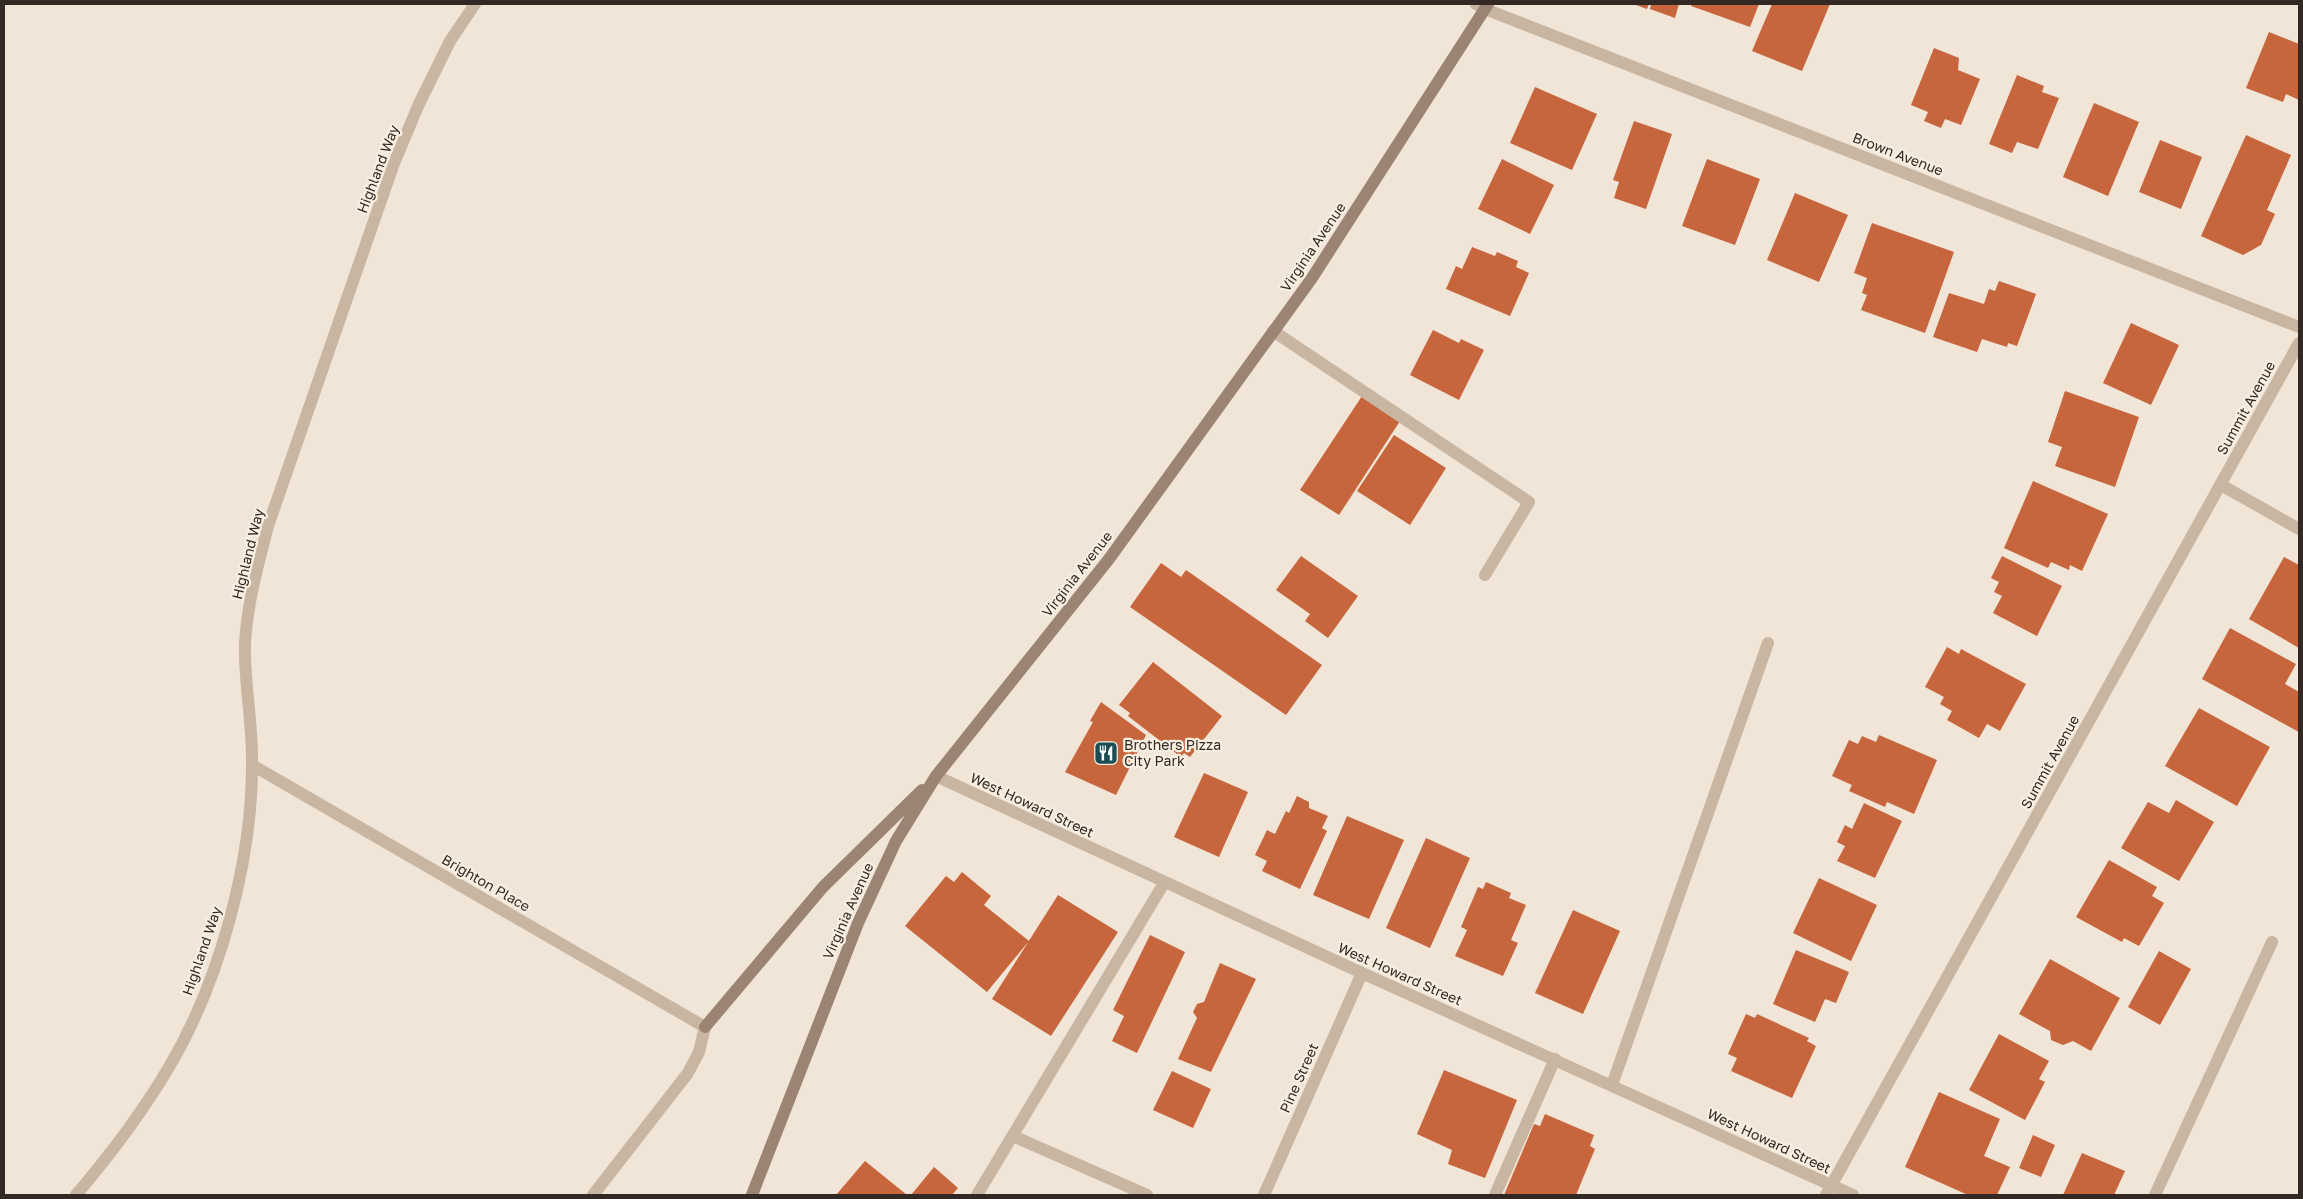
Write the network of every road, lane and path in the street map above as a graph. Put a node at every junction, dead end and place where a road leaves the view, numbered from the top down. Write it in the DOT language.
graph roads {
  1 [pos="475,4"];
  2 [pos="1483,5"];
  3 [pos="2299,327"];
  4 [pos="1273,331"];
  5 [pos="2299,343"];
  6 [pos="2221,485"];
  7 [pos="2299,529"];
  8 [pos="1485,575"];
  9 [pos="1768,643"];
  10 [pos="252,765"];
  11 [pos="936,776"];
  12 [pos="1164,883"];
  13 [pos="2272,942"];
  14 [pos="1362,973"];
  15 [pos="705,1028"];
  16 [pos="1555,1059"];
  17 [pos="1612,1085"];
  18 [pos="1013,1136"];
  19 [pos="1828,1190"];
  20 [pos="76,1195"];
  21 [pos="593,1195"];
  22 [pos="752,1195"];
  23 [pos="977,1195"];
  24 [pos="1146,1195"];
  25 [pos="1264,1195"];
  26 [pos="1495,1195"];
  27 [pos="1853,1195"];
  28 [pos="2154,1195"];
  1 -- 10 [label="street, Highland Way"];
  2 -- 3 [label="street, Brown Avenue"];
  2 -- 4 [label="main road, Virginia Avenue"];
  4 -- 8 [label="street"];
  4 -- 11 [label="main road, Virginia Avenue"];
  5 -- 6 [label="street, Summit Avenue"];
  6 -- 7 [label="street"];
  6 -- 19 [label="street, Summit Avenue"];
  9 -- 17 [label="street"];
  10 -- 15 [label="street, Brighton Place"];
  10 -- 20 [label="street, Highland Way"];
  11 -- 12 [label="street, West Howard Street"];
  11 -- 15 [label="main road"];
  11 -- 22 [label="main road, Virginia Avenue"];
  12 -- 14 [label="street, West Howard Street"];
  12 -- 18 [label="street"];
  13 -- 28 [label="street"];
  14 -- 16 [label="street, West Howard Street"];
  14 -- 25 [label="street, Pine Street"];
  15 -- 21 [label="street"];
  16 -- 17 [label="street, West Howard Street"];
  16 -- 26 [label="street"];
  17 -- 19 [label="street, West Howard Street"];
  18 -- 23 [label="street"];
  18 -- 24 [label="street"];
  19 -- 27 [label="street, West Howard Street"];
}
